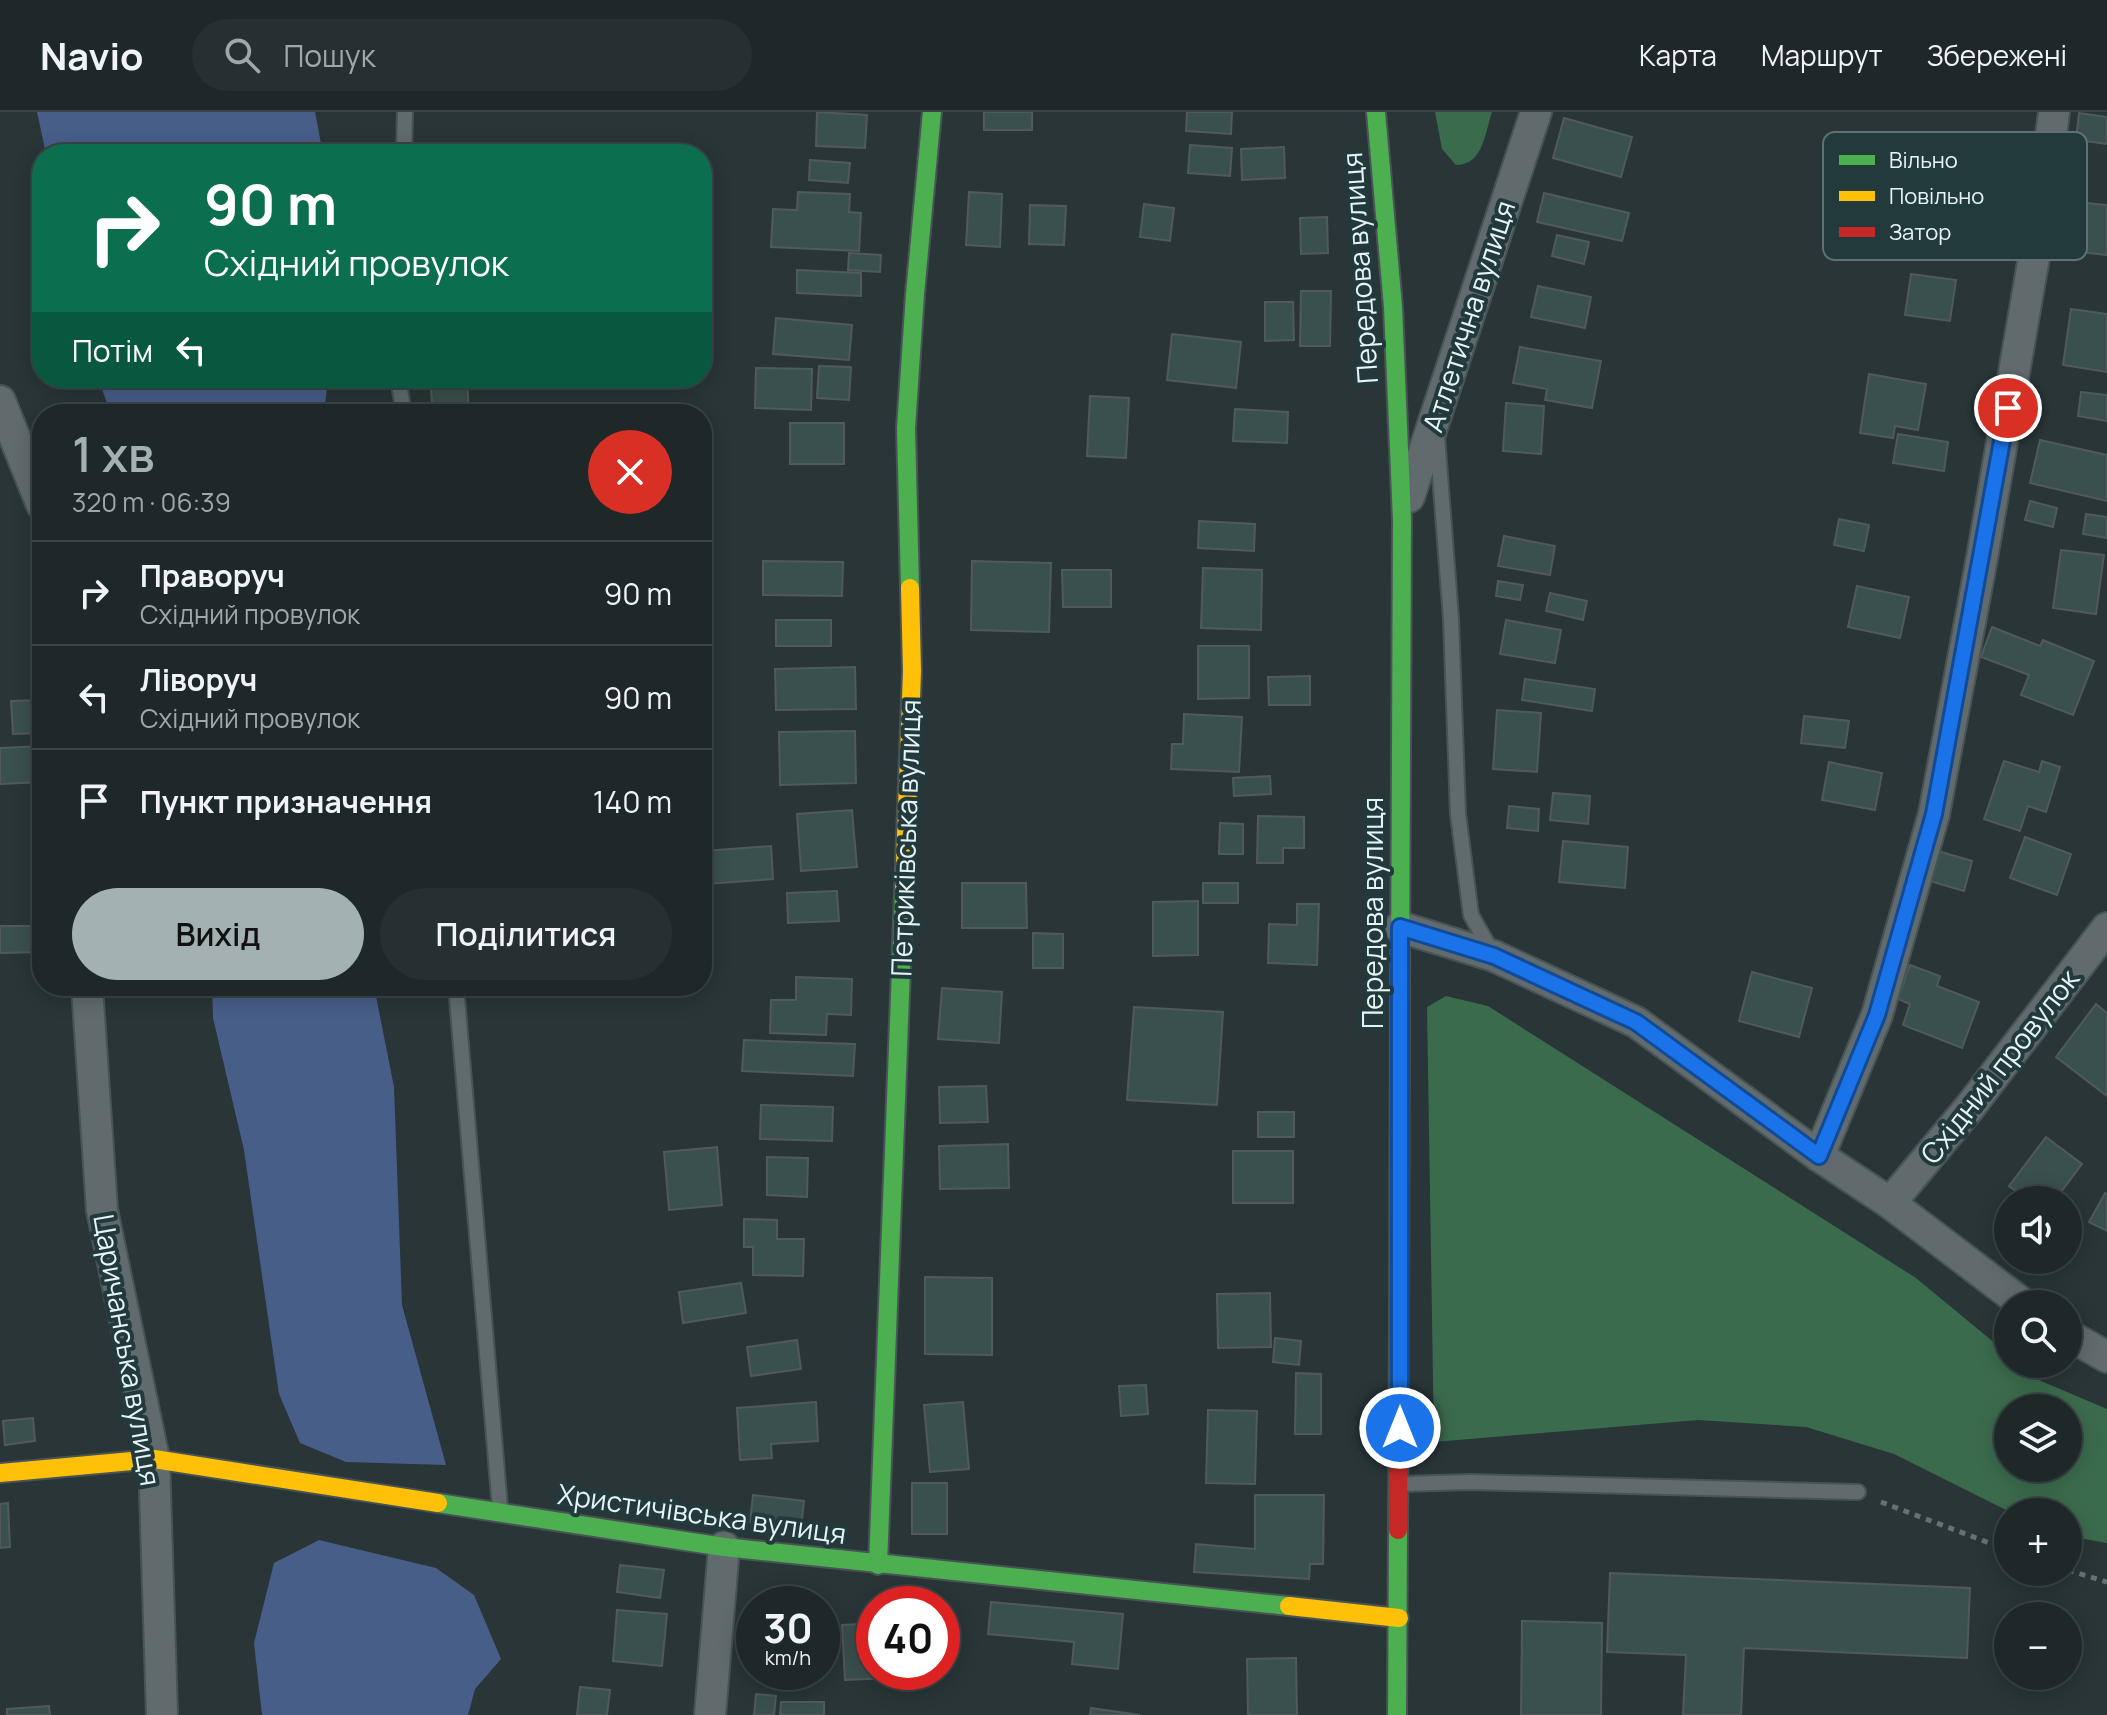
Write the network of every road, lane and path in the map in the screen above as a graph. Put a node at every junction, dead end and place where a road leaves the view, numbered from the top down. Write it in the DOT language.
graph roads {
  1 [pos="405,112"];
  2 [pos="932,112"];
  3 [pos="1376,112"];
  4 [pos="1536,112"];
  5 [pos="2054,112"];
  6 [pos="2051,132"];
  7 [pos="404,144"];
  8 [pos="2033,260"];
  9 [pos="0,401"];
  10 [pos="1435,412"];
  11 [pos="32,480"];
  12 [pos="1402,520"];
  13 [pos="1400,927"];
  14 [pos="2107,928"];
  15 [pos="1494,956"];
  16 [pos="88,996"];
  17 [pos="457,996"];
  18 [pos="1819,1156"];
  19 [pos="1890,1203"];
  20 [pos="2005,1290"];
  21 [pos="2082,1343"];
  22 [pos="2107,1357"];
  23 [pos="154,1459"];
  24 [pos="0,1473"];
  25 [pos="1399,1484"];
  26 [pos="1858,1492"];
  27 [pos="500,1513"];
  28 [pos="1994,1546"];
  29 [pos="724,1547"];
  30 [pos="878,1565"];
  31 [pos="2082,1574"];
  32 [pos="2107,1582"];
  33 [pos="1399,1618"];
  34 [pos="162,1715"];
  35 [pos="710,1715"];
  36 [pos="1397,1715"];
  1 -- 7 [label="lane"];
  2 -- 30 [label="street, Петриківська вулиця"];
  3 -- 12 [label="street, Передова вулиця"];
  4 -- 10 [label="street, Атлетична вулиця"];
  5 -- 6 [label="street"];
  8 -- 18 [label="street"];
  9 -- 11 [label="street"];
  10 -- 12 [label="street, Атлетична вулиця"];
  10 -- 15 [label="lane"];
  12 -- 13 [label="street, Передова вулиця"];
  13 -- 15 [label="street"];
  13 -- 25 [label="street, Передова вулиця"];
  14 -- 19 [label="street, Східний провулок"];
  15 -- 18 [label="street"];
  16 -- 23 [label="street, Царичанська вулиця"];
  17 -- 27 [label="lane"];
  18 -- 19 [label="street"];
  19 -- 20 [label="street"];
  21 -- 22 [label="street"];
  23 -- 24 [label="street, Христичівська вулиця"];
  23 -- 27 [label="street, Христичівська вулиця"];
  23 -- 34 [label="street, Царичанська вулиця"];
  25 -- 26 [label="lane"];
  25 -- 33 [label="street, Передова вулиця"];
  26 -- 28 [label="path"];
  27 -- 29 [label="street, Христичівська вулиця"];
  29 -- 30 [label="street, Христичівська вулиця"];
  29 -- 35 [label="street"];
  30 -- 33 [label="street, Христичівська вулиця"];
  31 -- 32 [label="path"];
  33 -- 36 [label="street, Передова вулиця"];
}
